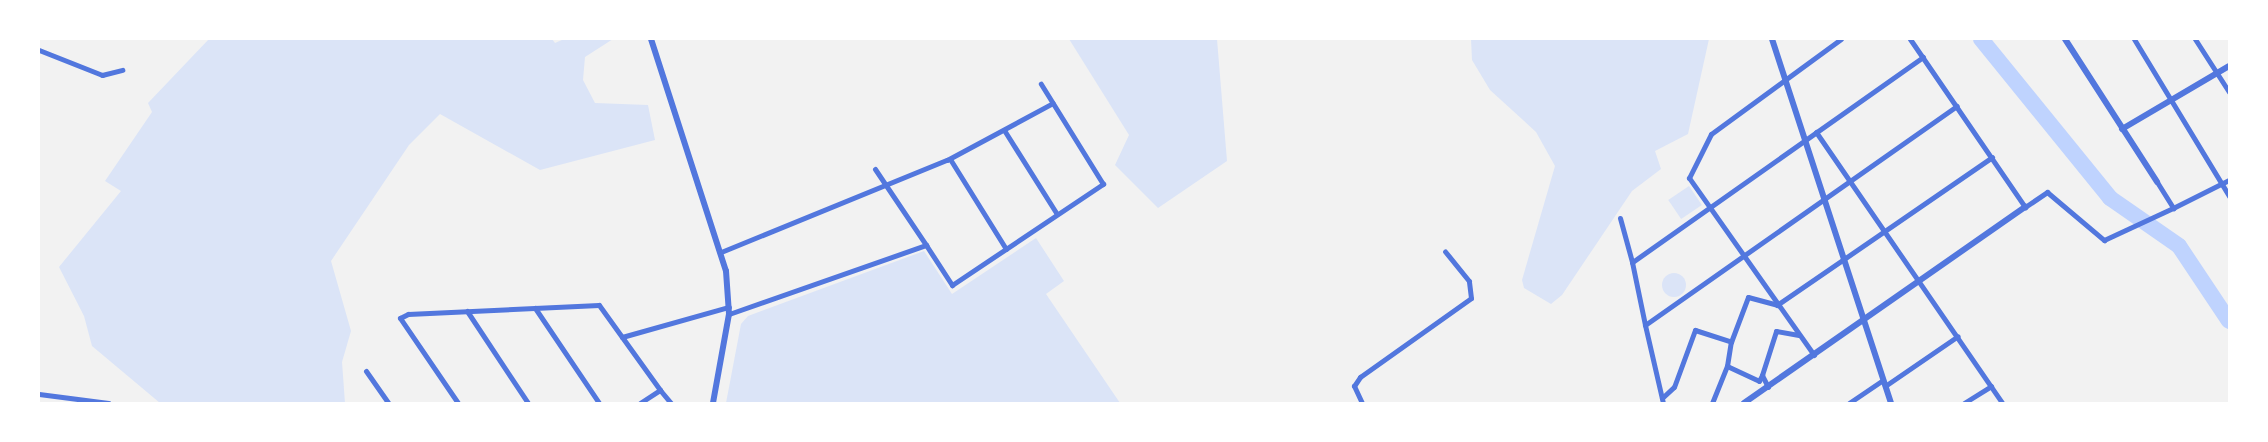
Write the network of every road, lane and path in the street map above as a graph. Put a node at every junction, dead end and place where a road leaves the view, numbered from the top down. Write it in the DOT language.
graph roads {
  1 [pos="651,39"];
  2 [pos="1772,39"];
  3 [pos="1841,39"];
  4 [pos="1910,39"];
  5 [pos="2065,39"];
  6 [pos="2134,39"];
  7 [pos="2195,39"];
  8 [pos="39,50"];
  9 [pos="1923,57"];
  10 [pos="2229,66"];
  11 [pos="122,70"];
  12 [pos="2217,73"];
  13 [pos="1785,78"];
  14 [pos="1041,84"];
  15 [pos="2229,92"];
  16 [pos="2172,100"];
  17 [pos="1053,103"];
  18 [pos="1957,106"];
  19 [pos="2122,129"];
  20 [pos="1004,130"];
  21 [pos="1816,132"];
  22 [pos="1805,139"];
  23 [pos="1992,157"];
  24 [pos="950,159"];
  25 [pos="875,169"];
  26 [pos="1851,181"];
  27 [pos="2157,182"];
  28 [pos="2227,182"];
  29 [pos="886,185"];
  30 [pos="2229,196"];
  31 [pos="1824,200"];
  32 [pos="1708,207"];
  33 [pos="2025,208"];
  34 [pos="2173,208"];
  35 [pos="1057,214"];
  36 [pos="1620,218"];
  37 [pos="1885,232"];
  38 [pos="926,245"];
  39 [pos="1006,249"];
  40 [pos="1445,251"];
  41 [pos="721,252"];
  42 [pos="1743,256"];
  43 [pos="1844,260"];
  44 [pos="1632,262"];
  45 [pos="1918,282"];
  46 [pos="1778,305"];
  47 [pos="535,308"];
  48 [pos="729,310"];
  49 [pos="467,311"];
  50 [pos="1863,320"];
  51 [pos="1645,325"];
  52 [pos="1800,336"];
  53 [pos="1958,336"];
  54 [pos="622,337"];
  55 [pos="1731,342"];
  56 [pos="1814,355"];
  57 [pos="1727,366"];
  58 [pos="366,371"];
  59 [pos="1762,375"];
  60 [pos="1884,383"];
  61 [pos="1991,386"];
  62 [pos="1768,387"];
  63 [pos="660,390"];
  64 [pos="39,394"];
  65 [pos="1663,401"];
  66 [pos="108,403"];
  67 [pos="388,403"];
  68 [pos="458,403"];
  69 [pos="528,403"];
  70 [pos="599,403"];
  71 [pos="640,403"];
  72 [pos="671,403"];
  73 [pos="713,403"];
  74 [pos="1362,403"];
  75 [pos="1712,403"];
  76 [pos="1744,403"];
  77 [pos="1849,403"];
  78 [pos="1891,403"];
  79 [pos="1964,403"];
  80 [pos="2002,403"];
  1 -- 41 [label="street"];
  2 -- 13 [label="street"];
  3 -- 13 [label="street"];
  4 -- 9 [label="street"];
  5 -- 19 [label="street"];
  6 -- 16 [label="street"];
  7 -- 12 [label="street"];
  8 -- 11 [label="street"];
  9 -- 18 [label="street"];
  9 -- 21 [label="street"];
  10 -- 12 [label="street"];
  12 -- 15 [label="street"];
  12 -- 16 [label="street"];
  13 -- 22 [label="street"];
  13 -- 32 [label="street"];
  14 -- 17 [label="street"];
  16 -- 19 [label="street"];
  16 -- 28 [label="street"];
  17 -- 20 [label="street"];
  17 -- 35 [label="street"];
  18 -- 23 [label="street"];
  18 -- 26 [label="street"];
  19 -- 27 [label="street"];
  20 -- 24 [label="street"];
  20 -- 35 [label="street"];
  21 -- 22 [label="street"];
  21 -- 26 [label="street"];
  22 -- 31 [label="street"];
  22 -- 32 [label="street"];
  23 -- 33 [label="street"];
  23 -- 37 [label="street"];
  24 -- 29 [label="street"];
  24 -- 39 [label="street"];
  25 -- 29 [label="street"];
  26 -- 31 [label="street"];
  26 -- 37 [label="street"];
  27 -- 34 [label="street"];
  28 -- 30 [label="street"];
  28 -- 34 [label="street"];
  29 -- 38 [label="street"];
  29 -- 41 [label="street"];
  31 -- 42 [label="street"];
  31 -- 43 [label="street"];
  32 -- 42 [label="street"];
  32 -- 44 [label="street"];
  33 -- 34 [label="street"];
  33 -- 45 [label="street"];
  35 -- 39 [label="street"];
  36 -- 44 [label="street"];
  37 -- 43 [label="street"];
  37 -- 45 [label="street"];
  38 -- 39 [label="street"];
  38 -- 48 [label="street"];
  40 -- 74 [label="street"];
  41 -- 48 [label="street"];
  42 -- 46 [label="street"];
  42 -- 51 [label="street"];
  43 -- 46 [label="street"];
  43 -- 50 [label="street"];
  44 -- 51 [label="street"];
  45 -- 50 [label="street"];
  45 -- 53 [label="street"];
  46 -- 52 [label="street"];
  46 -- 55 [label="street"];
  47 -- 49 [label="street"];
  47 -- 54 [label="street"];
  47 -- 70 [label="street"];
  48 -- 54 [label="street"];
  48 -- 73 [label="street"];
  49 -- 68 [label="street"];
  49 -- 69 [label="street"];
  50 -- 56 [label="street"];
  50 -- 60 [label="street"];
  51 -- 65 [label="street"];
  52 -- 56 [label="street"];
  52 -- 59 [label="street"];
  53 -- 60 [label="street"];
  53 -- 61 [label="street"];
  54 -- 63 [label="street"];
  55 -- 57 [label="street"];
  55 -- 65 [label="street"];
  56 -- 62 [label="street"];
  57 -- 59 [label="street"];
  57 -- 75 [label="street"];
  58 -- 67 [label="street"];
  59 -- 62 [label="street"];
  60 -- 77 [label="street"];
  60 -- 78 [label="street"];
  61 -- 79 [label="street"];
  61 -- 80 [label="street"];
  62 -- 76 [label="street"];
  63 -- 71 [label="street"];
  63 -- 72 [label="street"];
  64 -- 66 [label="street"];
}
